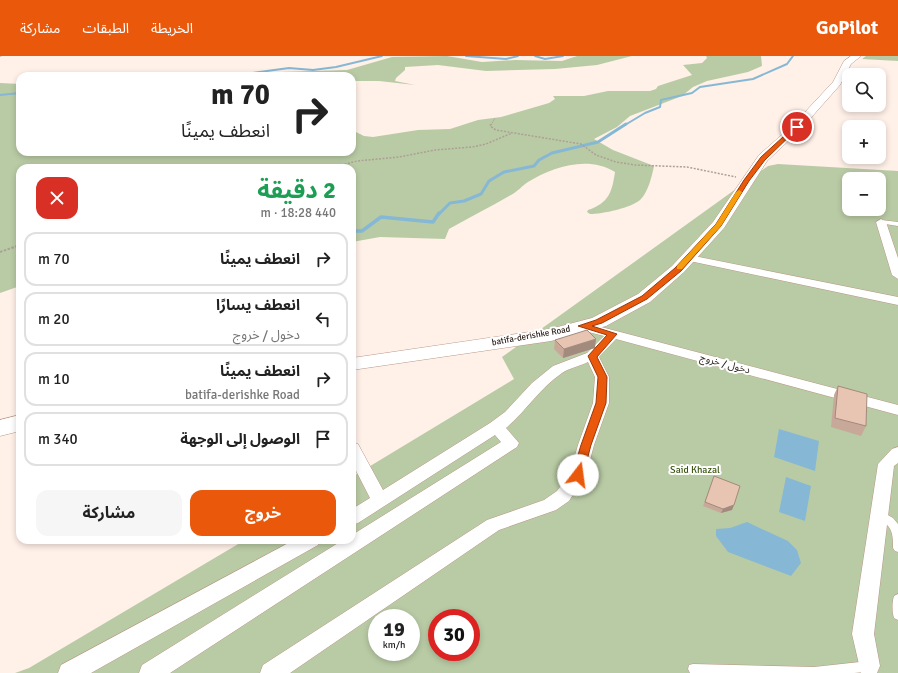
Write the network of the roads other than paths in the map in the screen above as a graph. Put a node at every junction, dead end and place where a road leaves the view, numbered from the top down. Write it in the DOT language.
graph roads {
  1 [pos="858,56"];
  2 [pos="881,222"];
  3 [pos="898,224"];
  4 [pos="689,258"];
  5 [pos="898,275"];
  6 [pos="898,301"];
  7 [pos="582,326"];
  8 [pos="613,334"];
  9 [pos="592,356"];
  10 [pos="356,363"];
  11 [pos="898,410"];
  12 [pos="16,424"];
  13 [pos="496,427"];
  14 [pos="0,428"];
  15 [pos="898,453"];
  16 [pos="356,455"];
  17 [pos="380,500"];
  18 [pos="879,514"];
  19 [pos="356,515"];
  20 [pos="356,542"];
  21 [pos="304,544"];
  22 [pos="352,544"];
  23 [pos="898,548"];
  24 [pos="898,599"];
  25 [pos="898,615"];
  26 [pos="693,669"];
  27 [pos="870,670"];
  28 [pos="70,673"];
  29 [pos="150,673"];
  30 [pos="271,673"];
  1 -- 4 [label="main road, batifa-derishke Road"];
  2 -- 3 [label="lane"];
  2 -- 5 [label="street"];
  4 -- 6 [label="street"];
  4 -- 7 [label="main road, batifa-derishke Road"];
  7 -- 8 [label="street, دخول / خروج"];
  7 -- 10 [label="main road, batifa-derishke Road"];
  8 -- 9 [label="street"];
  8 -- 11 [label="street, دخول / خروج"];
  9 -- 13 [label="street"];
  9 -- 30 [label="street"];
  12 -- 14 [label="main road"];
  13 -- 17 [label="street"];
  13 -- 20 [label="street"];
  15 -- 18 [label="street"];
  16 -- 17 [label="street"];
  17 -- 19 [label="street"];
  18 -- 23 [label="lane"];
  18 -- 27 [label="street"];
  21 -- 28 [label="street"];
  22 -- 29 [label="street"];
  24 -- 25 [label="lane"];
  26 -- 27 [label="lane"];
}
